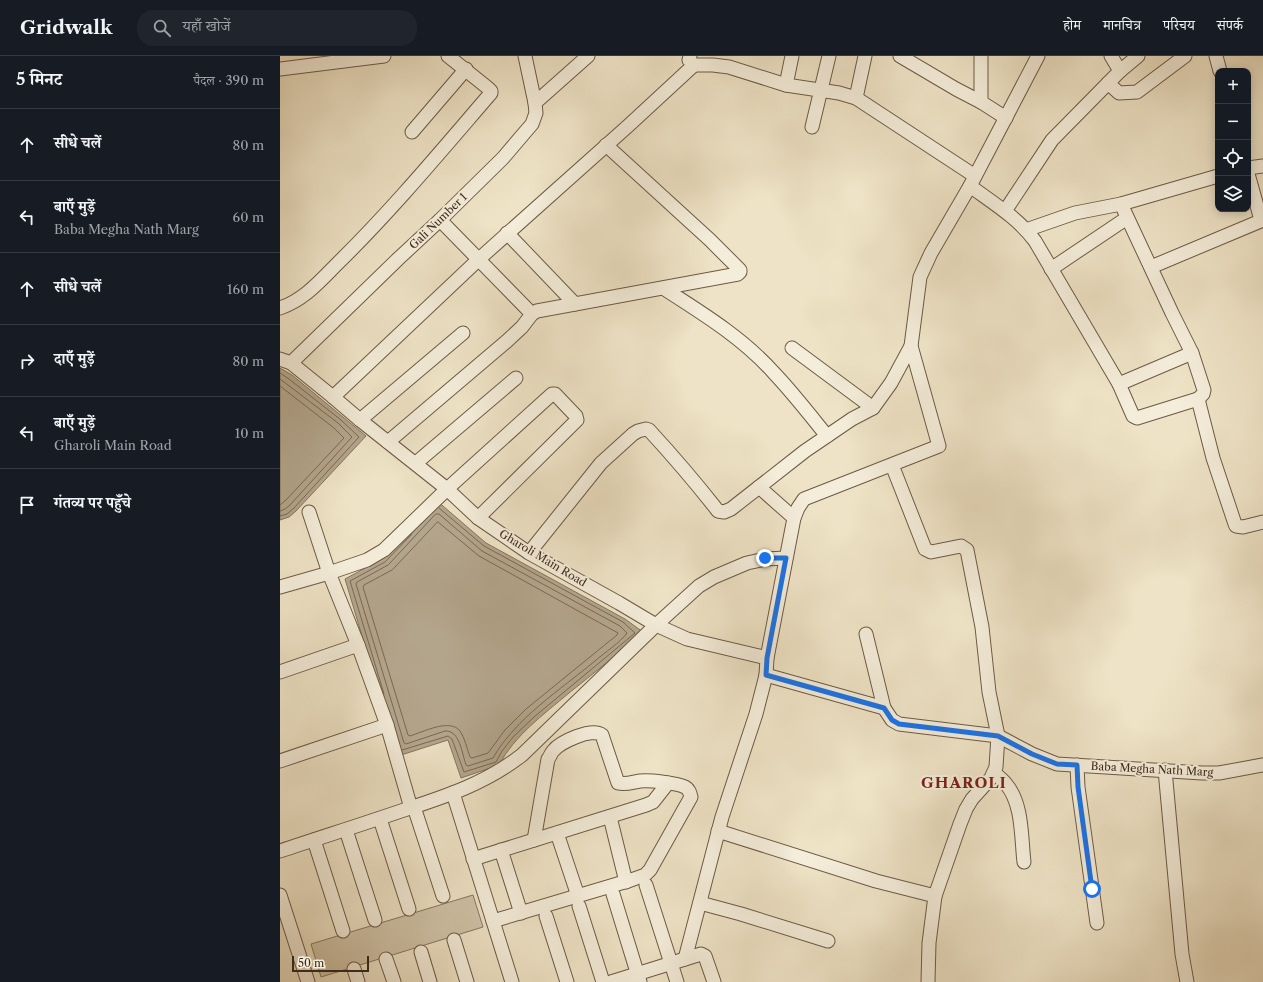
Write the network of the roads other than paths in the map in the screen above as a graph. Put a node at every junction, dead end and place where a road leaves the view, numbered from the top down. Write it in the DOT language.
graph roads {
  1 [pos="384,56"];
  2 [pos="448,56"];
  3 [pos="588,56"];
  4 [pos="792,56"];
  5 [pos="829,56"];
  6 [pos="865,56"];
  7 [pos="900,56"];
  8 [pos="982,56"];
  9 [pos="1038,56"];
  10 [pos="1111,56"];
  11 [pos="1138,56"];
  12 [pos="1185,56"];
  13 [pos="1216,56"];
  14 [pos="525,57"];
  15 [pos="694,60"];
  16 [pos="1219,68"];
  17 [pos="280,69"];
  18 [pos="466,69"];
  19 [pos="1120,72"];
  20 [pos="1108,83"];
  21 [pos="786,85"];
  22 [pos="821,90"];
  23 [pos="856,98"];
  24 [pos="981,102"];
  25 [pos="535,103"];
  26 [pos="1006,118"];
  27 [pos="812,127"];
  28 [pos="412,132"];
  29 [pos="606,145"];
  30 [pos="1263,166"];
  31 [pos="1251,168"];
  32 [pos="1249,176"];
  33 [pos="1215,177"];
  34 [pos="973,181"];
  35 [pos="1121,204"];
  36 [pos="1005,211"];
  37 [pos="1127,218"];
  38 [pos="440,220"];
  39 [pos="1262,220"];
  40 [pos="1026,230"];
  41 [pos="508,234"];
  42 [pos="479,258"];
  43 [pos="1151,267"];
  44 [pos="1051,269"];
  45 [pos="663,288"];
  46 [pos="575,304"];
  47 [pos="280,308"];
  48 [pos="532,314"];
  49 [pos="463,333"];
  50 [pos="911,346"];
  51 [pos="792,348"];
  52 [pos="1192,353"];
  53 [pos="285,361"];
  54 [pos="516,378"];
  55 [pos="1119,384"];
  56 [pos="333,397"];
  57 [pos="1198,399"];
  58 [pos="873,408"];
  59 [pos="360,420"];
  60 [pos="827,436"];
  61 [pos="388,442"];
  62 [pos="416,463"];
  63 [pos="892,465"];
  64 [pos="759,487"];
  65 [pos="446,489"];
  66 [pos="309,512"];
  67 [pos="478,518"];
  68 [pos="794,518"];
  69 [pos="1263,522"];
  70 [pos="530,553"];
  71 [pos="786,558"];
  72 [pos="329,573"];
  73 [pos="280,587"];
  74 [pos="656,625"];
  75 [pos="866,634"];
  76 [pos="358,646"];
  77 [pos="767,658"];
  78 [pos="280,672"];
  79 [pos="766,675"];
  80 [pos="884,708"];
  81 [pos="387,725"];
  82 [pos="998,736"];
  83 [pos="280,761"];
  84 [pos="1077,765"];
  85 [pos="1263,765"];
  86 [pos="1165,770"];
  87 [pos="994,773"];
  88 [pos="668,783"];
  89 [pos="453,793"];
  90 [pos="413,807"];
  91 [pos="610,817"];
  92 [pos="380,819"];
  93 [pos="346,830"];
  94 [pos="718,831"];
  95 [pos="557,833"];
  96 [pos="314,840"];
  97 [pos="534,840"];
  98 [pos="280,850"];
  99 [pos="501,850"];
  100 [pos="473,859"];
  101 [pos="1024,862"];
  102 [pos="626,882"];
  103 [pos="646,885"];
  104 [pos="612,894"];
  105 [pos="280,895"];
  106 [pos="442,896"];
  107 [pos="935,896"];
  108 [pos="579,901"];
  109 [pos="700,903"];
  110 [pos="409,909"];
  111 [pos="521,913"];
  112 [pos="546,916"];
  113 [pos="375,920"];
  114 [pos="493,921"];
  115 [pos="1097,923"];
  116 [pos="343,931"];
  117 [pos="454,940"];
  118 [pos="828,941"];
  119 [pos="421,952"];
  120 [pos="386,959"];
  121 [pos="685,959"];
  122 [pos="671,964"];
  123 [pos="354,969"];
  124 [pos="639,978"];
  125 [pos="308,982"];
  126 [pos="358,982"];
  127 [pos="394,982"];
  128 [pos="430,982"];
  129 [pos="467,982"];
  130 [pos="512,982"];
  131 [pos="567,982"];
  132 [pos="603,982"];
  133 [pos="611,982"];
  134 [pos="677,982"];
  135 [pos="714,982"];
  136 [pos="928,982"];
  137 [pos="1187,982"];
  1 -- 17 [label="street"];
  2 -- 18 [label="street"];
  3 -- 25 [label="street"];
  4 -- 21 [label="street"];
  5 -- 22 [label="street"];
  6 -- 23 [label="street"];
  7 -- 24 [label="street"];
  8 -- 24 [label="street"];
  9 -- 26 [label="street"];
  10 -- 19 [label="street"];
  11 -- 19 [label="street"];
  12 -- 20 [label="street"];
  13 -- 16 [label="street"];
  14 -- 25 [label="street, Gali Number 1"];
  15 -- 21 [label="street"];
  15 -- 29 [label="street"];
  18 -- 28 [label="street"];
  18 -- 47 [label="street"];
  19 -- 20 [label="street"];
  20 -- 36 [label="street"];
  21 -- 22 [label="street"];
  22 -- 23 [label="street"];
  22 -- 27 [label="street"];
  23 -- 34 [label="street"];
  24 -- 26 [label="street"];
  25 -- 38 [label="street, Gali Number 1"];
  26 -- 34 [label="street"];
  29 -- 41 [label="street"];
  29 -- 45 [label="street"];
  30 -- 31 [label="street"];
  32 -- 39 [label="street"];
  33 -- 35 [label="street"];
  34 -- 36 [label="street"];
  34 -- 50 [label="street"];
  35 -- 37 [label="street"];
  35 -- 40 [label="street"];
  36 -- 40 [label="street"];
  37 -- 43 [label="street"];
  37 -- 44 [label="street"];
  38 -- 42 [label="street"];
  38 -- 53 [label="street, Gali Number 1"];
  39 -- 43 [label="street"];
  40 -- 44 [label="street"];
  41 -- 42 [label="street"];
  41 -- 46 [label="street"];
  42 -- 48 [label="street"];
  42 -- 56 [label="street"];
  43 -- 52 [label="street"];
  44 -- 55 [label="street"];
  45 -- 46 [label="street"];
  45 -- 60 [label="street"];
  46 -- 48 [label="street"];
  48 -- 61 [label="street"];
  49 -- 59 [label="street"];
  50 -- 58 [label="street"];
  50 -- 63 [label="street"];
  51 -- 58 [label="street"];
  52 -- 55 [label="street"];
  52 -- 57 [label="street"];
  53 -- 56 [label="street, Gharoli Main Road"];
  54 -- 62 [label="street"];
  55 -- 57 [label="street"];
  56 -- 59 [label="street, Gharoli Main Road"];
  57 -- 69 [label="street"];
  58 -- 60 [label="street"];
  59 -- 61 [label="street, Gharoli Main Road"];
  60 -- 64 [label="street"];
  61 -- 62 [label="street, Gharoli Main Road"];
  62 -- 65 [label="street, Gharoli Main Road"];
  63 -- 68 [label="street"];
  63 -- 82 [label="street"];
  64 -- 68 [label="street"];
  64 -- 70 [label="street"];
  65 -- 67 [label="street, Gharoli Main Road"];
  65 -- 67 [label="street"];
  65 -- 72 [label="street"];
  66 -- 72 [label="street"];
  67 -- 70 [label="street, Gharoli Main Road"];
  68 -- 71 [label="street"];
  70 -- 74 [label="street, Gharoli Main Road"];
  71 -- 74 [label="street"];
  71 -- 77 [label="street"];
  72 -- 73 [label="street"];
  72 -- 76 [label="street"];
  74 -- 77 [label="street, Gharoli Main Road"];
  74 -- 89 [label="street"];
  75 -- 80 [label="street"];
  76 -- 78 [label="street"];
  76 -- 81 [label="street"];
  77 -- 79 [label="street"];
  79 -- 80 [label="street"];
  79 -- 94 [label="street"];
  80 -- 82 [label="street"];
  81 -- 83 [label="street"];
  81 -- 90 [label="street"];
  82 -- 84 [label="street, Baba Megha Nath Marg"];
  82 -- 87 [label="street"];
  84 -- 86 [label="street, Baba Megha Nath Marg"];
  84 -- 115 [label="street"];
  85 -- 86 [label="street, Baba Megha Nath Marg"];
  86 -- 137 [label="street"];
  87 -- 101 [label="street"];
  87 -- 107 [label="street"];
  88 -- 91 [label="street"];
  88 -- 97 [label="street"];
  88 -- 102 [label="street"];
  89 -- 90 [label="street"];
  89 -- 100 [label="street"];
  90 -- 92 [label="street"];
  90 -- 106 [label="street"];
  91 -- 95 [label="street"];
  91 -- 102 [label="street"];
  92 -- 93 [label="street"];
  92 -- 110 [label="street"];
  93 -- 96 [label="street"];
  93 -- 113 [label="street"];
  94 -- 107 [label="street"];
  94 -- 109 [label="street"];
  95 -- 97 [label="street"];
  95 -- 108 [label="street"];
  96 -- 98 [label="street"];
  96 -- 116 [label="street"];
  97 -- 99 [label="street"];
  99 -- 100 [label="street"];
  99 -- 111 [label="street"];
  100 -- 114 [label="street"];
  102 -- 108 [label="street"];
  103 -- 122 [label="street"];
  104 -- 124 [label="street"];
  105 -- 125 [label="street"];
  107 -- 136 [label="street"];
  108 -- 111 [label="street"];
  108 -- 132 [label="street"];
  109 -- 118 [label="street"];
  109 -- 121 [label="street"];
  111 -- 114 [label="street"];
  112 -- 131 [label="street"];
  114 -- 130 [label="street"];
  117 -- 129 [label="street"];
  119 -- 128 [label="street"];
  120 -- 127 [label="street"];
  121 -- 122 [label="street"];
  121 -- 135 [label="street"];
  122 -- 124 [label="street"];
  122 -- 134 [label="street"];
  123 -- 126 [label="street"];
  124 -- 133 [label="street"];
}
